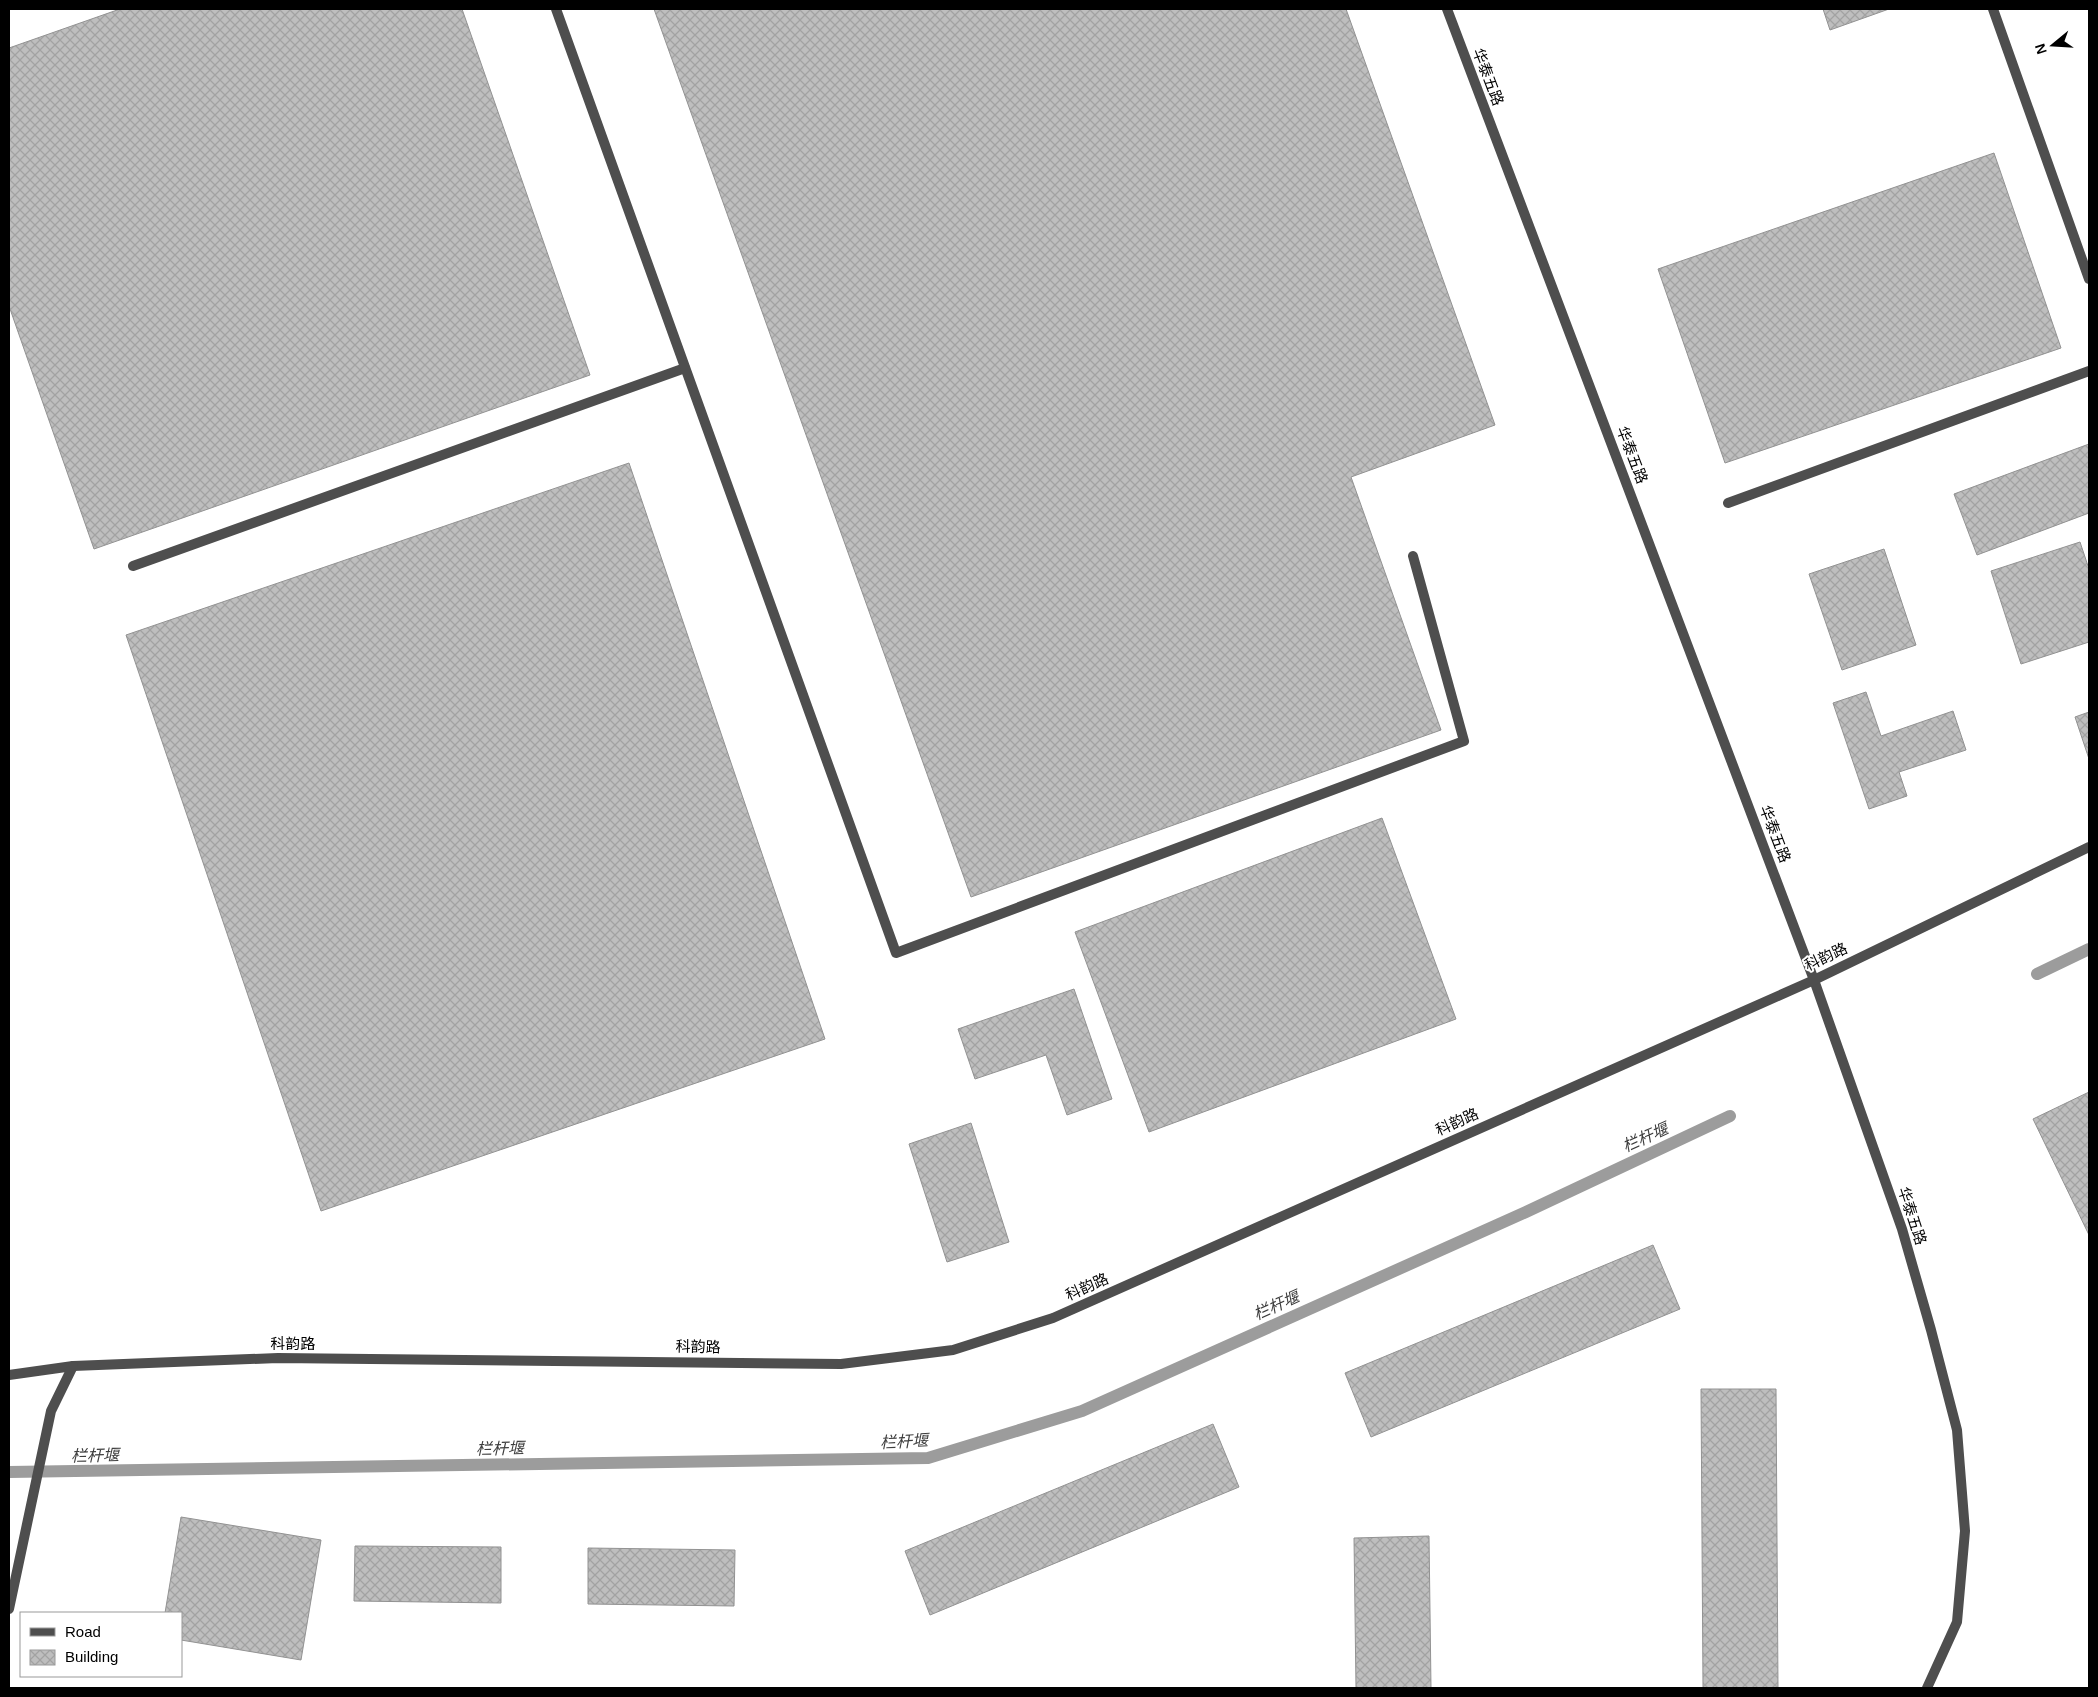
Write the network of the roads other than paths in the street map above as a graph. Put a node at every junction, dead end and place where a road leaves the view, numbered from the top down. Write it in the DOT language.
graph roads {
  1 [pos="556,9"];
  2 [pos="1446,9"];
  3 [pos="1993,9"];
  4 [pos="2089,279"];
  5 [pos="685,368"];
  6 [pos="2089,371"];
  7 [pos="1728,503"];
  8 [pos="1413,556"];
  9 [pos="133,566"];
  10 [pos="2089,847"];
  11 [pos="1814,980"];
  12 [pos="72,1366"];
  13 [pos="9,1375"];
  14 [pos="9,1609"];
  15 [pos="1927,1688"];
  1 -- 5 [label="street"];
  2 -- 11 [label="street, 华泰五路"];
  3 -- 4 [label="street"];
  5 -- 8 [label="street"];
  5 -- 9 [label="street"];
  6 -- 7 [label="street"];
  10 -- 11 [label="street, 科韵路"];
  11 -- 12 [label="street, 科韵路"];
  11 -- 15 [label="street, 华泰五路"];
  12 -- 13 [label="street, 科韵路"];
  12 -- 14 [label="street"];
}
